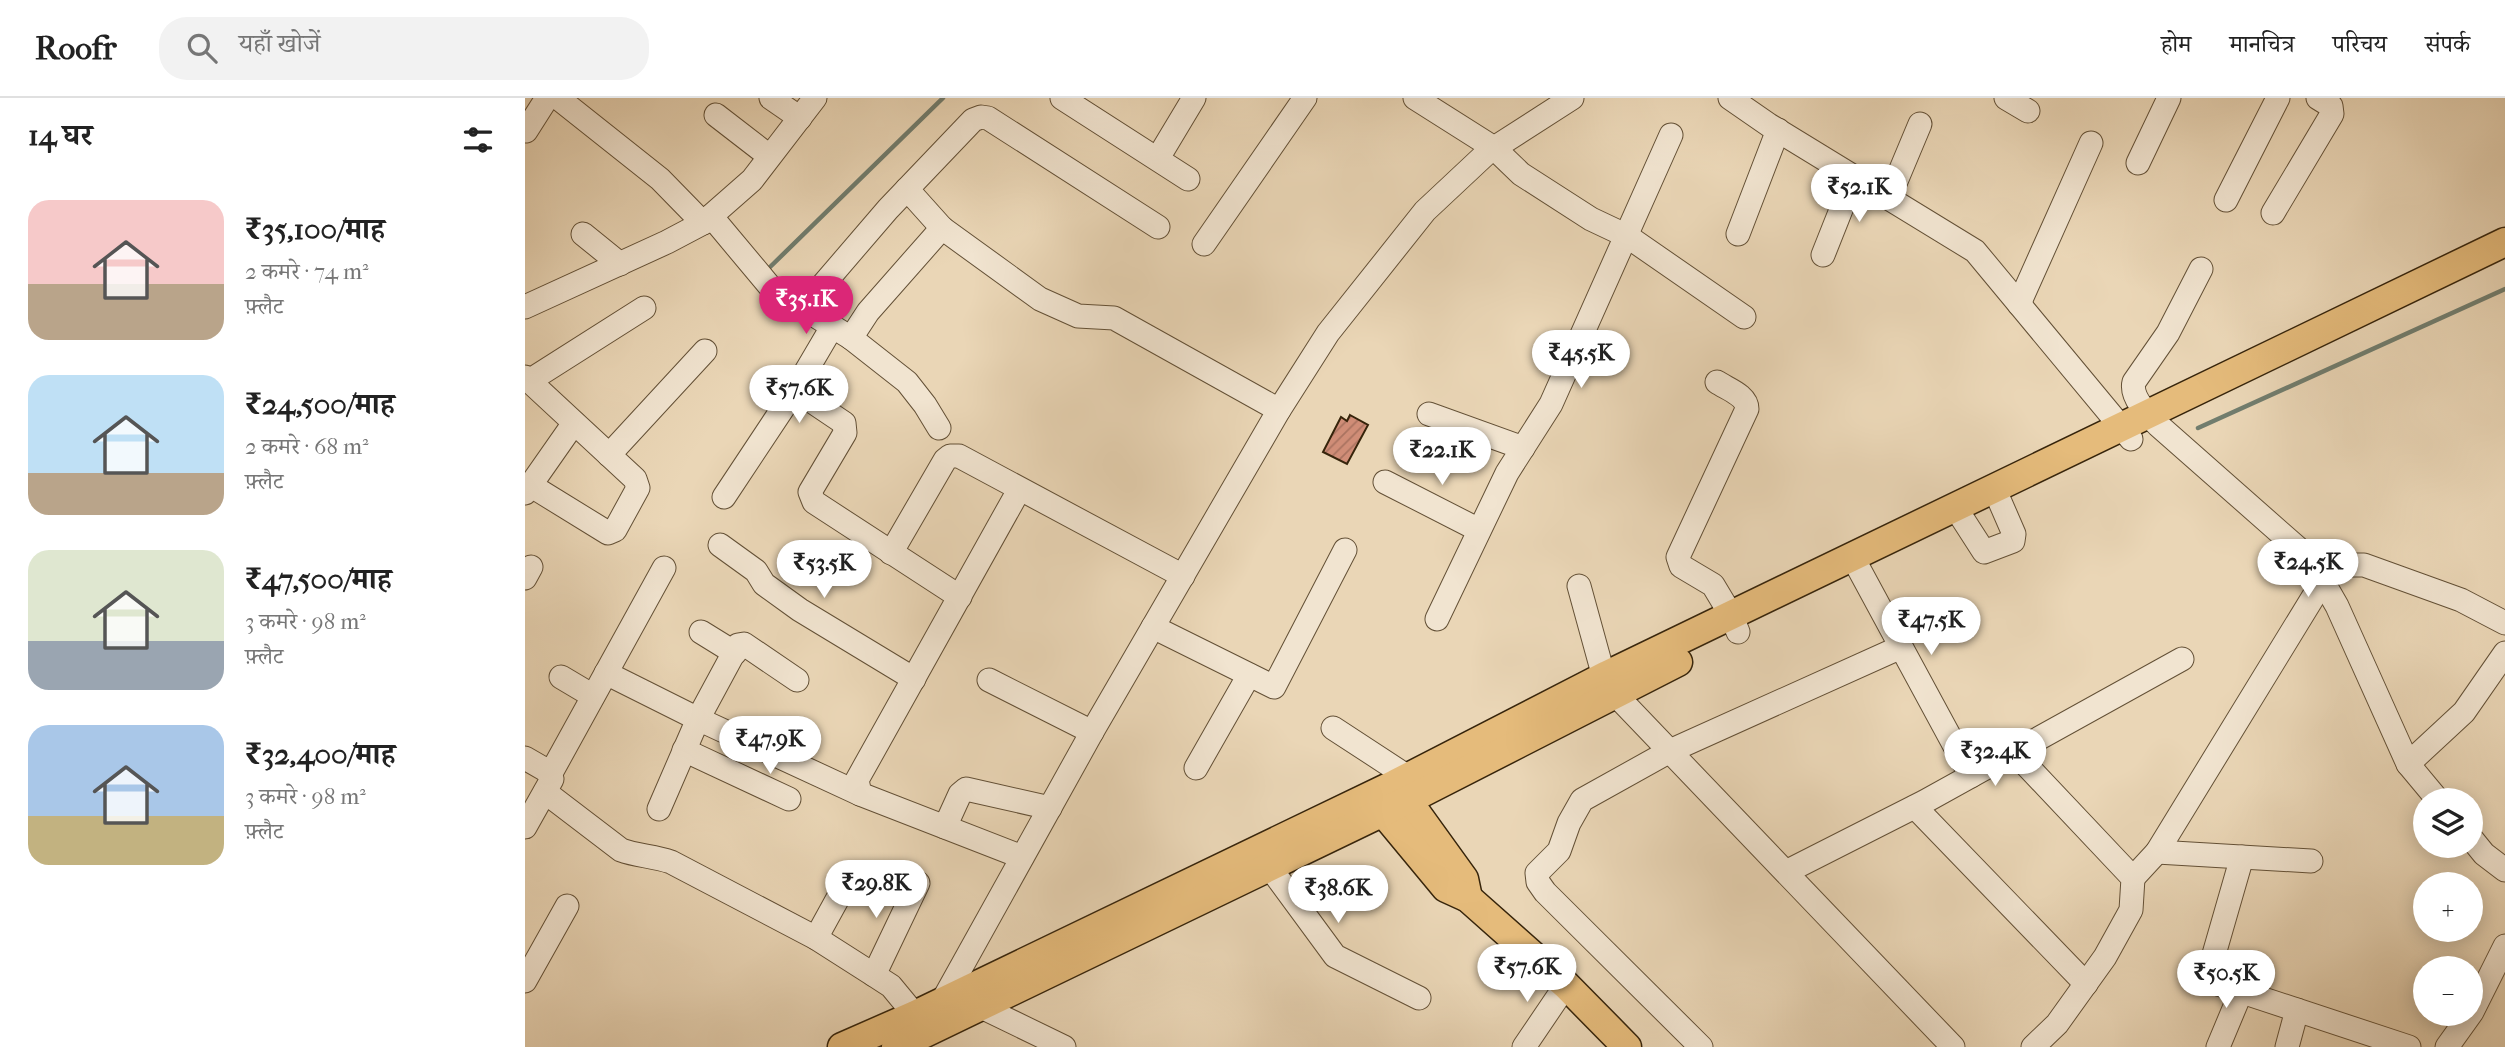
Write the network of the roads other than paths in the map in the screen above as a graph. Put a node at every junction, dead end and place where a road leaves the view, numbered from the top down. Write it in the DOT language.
graph roads {
  1 [pos="547,98"];
  2 [pos="558,98"];
  3 [pos="771,98"];
  4 [pos="815,98"];
  5 [pos="1062,98"];
  6 [pos="1194,98"];
  7 [pos="1305,98"];
  8 [pos="1415,98"];
  9 [pos="1572,98"];
  10 [pos="1730,98"];
  11 [pos="2006,98"];
  12 [pos="2169,98"];
  13 [pos="2278,98"];
  14 [pos="2318,98"];
  15 [pos="2028,111"];
  16 [pos="716,115"];
  17 [pos="800,118"];
  18 [pos="1920,124"];
  19 [pos="1778,130"];
  20 [pos="526,131"];
  21 [pos="1671,135"];
  22 [pos="2091,143"];
  23 [pos="1494,148"];
  24 [pos="769,156"];
  25 [pos="1157,158"];
  26 [pos="2139,163"];
  27 [pos="1854,177"];
  28 [pos="1188,179"];
  29 [pos="907,189"];
  30 [pos="1889,198"];
  31 [pos="2226,200"];
  32 [pos="2273,213"];
  33 [pos="707,219"];
  34 [pos="1158,227"];
  35 [pos="942,229"];
  36 [pos="583,234"];
  37 [pos="1738,234"];
  38 [pos="1627,236"];
  39 [pos="2505,243"];
  40 [pos="1204,244"];
  41 [pos="1823,255"];
  42 [pos="2505,260"];
  43 [pos="620,264"];
  44 [pos="2201,269"];
  45 [pos="2019,304"];
  46 [pos="525,307"];
  47 [pos="644,308"];
  48 [pos="803,309"];
  49 [pos="1744,317"];
  50 [pos="841,332"];
  51 [pos="705,351"];
  52 [pos="527,379"];
  53 [pos="1717,382"];
  54 [pos="795,390"];
  55 [pos="1279,410"];
  56 [pos="1429,414"];
  57 [pos="2153,420"];
  58 [pos="574,423"];
  59 [pos="939,428"];
  60 [pos="2126,433"];
  61 [pos="1523,448"];
  62 [pos="609,455"];
  63 [pos="1385,482"];
  64 [pos="527,489"];
  65 [pos="1019,490"];
  66 [pos="1998,496"];
  67 [pos="724,498"];
  68 [pos="1960,515"];
  69 [pos="1479,530"];
  70 [pos="720,545"];
  71 [pos="1345,550"];
  72 [pos="891,552"];
  73 [pos="1857,566"];
  74 [pos="664,568"];
  75 [pos="1183,576"];
  76 [pos="2321,577"];
  77 [pos="1579,586"];
  78 [pos="960,597"];
  79 [pos="1437,619"];
  80 [pos="1734,623"];
  81 [pos="2505,623"];
  82 [pos="1153,627"];
  83 [pos="701,632"];
  84 [pos="1901,647"];
  85 [pos="734,653"];
  86 [pos="2505,653"];
  87 [pos="2182,660"];
  88 [pos="606,673"];
  89 [pos="1249,675"];
  90 [pos="561,677"];
  91 [pos="913,679"];
  92 [pos="797,680"];
  93 [pos="989,680"];
  94 [pos="1609,685"];
  95 [pos="593,696"];
  96 [pos="698,719"];
  97 [pos="1333,728"];
  98 [pos="1092,732"];
  99 [pos="684,750"];
  100 [pos="1670,751"];
  101 [pos="2014,752"];
  102 [pos="525,758"];
  103 [pos="2408,764"];
  104 [pos="1196,768"];
  105 [pos="1971,776"];
  106 [pos="548,782"];
  107 [pos="2428,788"];
  108 [pos="1393,793"];
  109 [pos="860,794"];
  110 [pos="789,799"];
  111 [pos="1915,807"];
  112 [pos="1050,808"];
  113 [pos="659,809"];
  114 [pos="525,827"];
  115 [pos="945,827"];
  116 [pos="2157,852"];
  117 [pos="2483,853"];
  118 [pos="1022,857"];
  119 [pos="2242,857"];
  120 [pos="1262,858"];
  121 [pos="2311,861"];
  122 [pos="2505,870"];
  123 [pos="1786,872"];
  124 [pos="849,878"];
  125 [pos="2133,878"];
  126 [pos="918,883"];
  127 [pos="568,906"];
  128 [pos="817,938"];
  129 [pos="2503,958"];
  130 [pos="874,975"];
  131 [pos="525,981"];
  132 [pos="2086,984"];
  133 [pos="1566,985"];
  134 [pos="2241,992"];
  135 [pos="1419,998"];
  136 [pos="960,1001"];
  137 [pos="2297,1010"];
  138 [pos="923,1026"];
  139 [pos="871,1040"];
  140 [pos="842,1047"];
  141 [pos="896,1047"];
  142 [pos="1064,1047"];
  143 [pos="1524,1047"];
  144 [pos="1627,1047"];
  145 [pos="1701,1047"];
  146 [pos="1953,1047"];
  147 [pos="2033,1047"];
  148 [pos="2218,1047"];
  149 [pos="2287,1047"];
  150 [pos="2409,1047"];
  151 [pos="2447,1047"];
  1 -- 20 [label="street"];
  2 -- 33 [label="street"];
  3 -- 17 [label="street"];
  4 -- 17 [label="street"];
  5 -- 25 [label="street"];
  6 -- 25 [label="street"];
  7 -- 40 [label="street"];
  8 -- 23 [label="street"];
  9 -- 23 [label="street"];
  10 -- 19 [label="street"];
  11 -- 15 [label="street"];
  12 -- 26 [label="street"];
  13 -- 31 [label="street"];
  14 -- 32 [label="street"];
  16 -- 24 [label="street"];
  17 -- 24 [label="street"];
  18 -- 30 [label="street"];
  19 -- 27 [label="street"];
  19 -- 37 [label="street"];
  21 -- 38 [label="street"];
  22 -- 45 [label="street"];
  23 -- 38 [label="street"];
  23 -- 55 [label="street"];
  24 -- 33 [label="street"];
  25 -- 28 [label="street"];
  27 -- 30 [label="street"];
  27 -- 41 [label="street"];
  29 -- 34 [label="street"];
  29 -- 35 [label="street"];
  29 -- 48 [label="street"];
  30 -- 45 [label="street"];
  33 -- 43 [label="street"];
  33 -- 48 [label="street"];
  35 -- 50 [label="street"];
  35 -- 55 [label="street"];
  36 -- 43 [label="street"];
  38 -- 49 [label="street"];
  38 -- 61 [label="street"];
  39 -- 57 [label="main road"];
  42 -- 57 [label="main road"];
  43 -- 46 [label="street"];
  44 -- 57 [label="street"];
  45 -- 60 [label="street"];
  47 -- 52 [label="street"];
  48 -- 50 [label="street"];
  50 -- 54 [label="street"];
  50 -- 59 [label="street"];
  51 -- 62 [label="street"];
  52 -- 58 [label="street"];
  53 -- 80 [label="street"];
  54 -- 67 [label="street"];
  54 -- 72 [label="street"];
  55 -- 75 [label="street"];
  56 -- 61 [label="street"];
  57 -- 60 [label="main road"];
  57 -- 76 [label="street"];
  58 -- 62 [label="street"];
  58 -- 64 [label="street"];
  60 -- 66 [label="main road"];
  61 -- 69 [label="street"];
  62 -- 64 [label="street"];
  63 -- 69 [label="street"];
  65 -- 72 [label="street"];
  65 -- 75 [label="street"];
  65 -- 78 [label="street"];
  66 -- 68 [label="main road"];
  66 -- 68 [label="street"];
  68 -- 73 [label="main road"];
  69 -- 79 [label="street"];
  70 -- 91 [label="street"];
  71 -- 89 [label="street"];
  72 -- 78 [label="street"];
  73 -- 80 [label="main road"];
  73 -- 84 [label="street"];
  74 -- 88 [label="street"];
  75 -- 82 [label="street"];
  76 -- 81 [label="street"];
  76 -- 103 [label="street"];
  76 -- 116 [label="street"];
  77 -- 94 [label="street"];
  78 -- 91 [label="street"];
  80 -- 94 [label="main road"];
  82 -- 89 [label="street"];
  82 -- 98 [label="street"];
  83 -- 85 [label="street"];
  84 -- 100 [label="street"];
  84 -- 105 [label="street"];
  85 -- 92 [label="street"];
  85 -- 96 [label="street"];
  86 -- 103 [label="street"];
  87 -- 101 [label="street"];
  88 -- 95 [label="street"];
  88 -- 96 [label="street"];
  89 -- 104 [label="street"];
  90 -- 95 [label="street"];
  91 -- 109 [label="street"];
  93 -- 98 [label="street"];
  94 -- 100 [label="street"];
  94 -- 108 [label="main road"];
  95 -- 106 [label="street"];
  96 -- 99 [label="street"];
  96 -- 109 [label="street"];
  97 -- 108 [label="street"];
  98 -- 112 [label="street"];
  99 -- 110 [label="street"];
  99 -- 113 [label="street"];
  100 -- 123 [label="street"];
  100 -- 145 [label="street"];
  101 -- 105 [label="street"];
  101 -- 125 [label="street"];
  102 -- 106 [label="street"];
  103 -- 107 [label="street"];
  105 -- 111 [label="street"];
  106 -- 114 [label="street"];
  106 -- 128 [label="street"];
  108 -- 120 [label="main road"];
  108 -- 133 [label="main road"];
  109 -- 115 [label="street"];
  111 -- 123 [label="street"];
  111 -- 132 [label="street"];
  112 -- 115 [label="street"];
  112 -- 118 [label="street"];
  115 -- 118 [label="street"];
  116 -- 119 [label="street"];
  116 -- 125 [label="street"];
  117 -- 122 [label="street"];
  118 -- 136 [label="street"];
  119 -- 121 [label="street"];
  119 -- 134 [label="street"];
  120 -- 135 [label="street"];
  120 -- 136 [label="main road"];
  123 -- 146 [label="street"];
  124 -- 128 [label="street"];
  125 -- 132 [label="street"];
  126 -- 130 [label="street"];
  127 -- 131 [label="street"];
  128 -- 130 [label="street"];
  129 -- 151 [label="street"];
  130 -- 138 [label="street"];
  132 -- 147 [label="street"];
  133 -- 143 [label="street"];
  133 -- 144 [label="main road"];
  134 -- 137 [label="street"];
  134 -- 148 [label="street"];
  136 -- 138 [label="main road"];
  136 -- 138 [label="main road"];
  136 -- 142 [label="street"];
  137 -- 149 [label="street"];
  137 -- 150 [label="street"];
  138 -- 139 [label="main road"];
  138 -- 141 [label="main road"];
  139 -- 140 [label="main road"];
}
